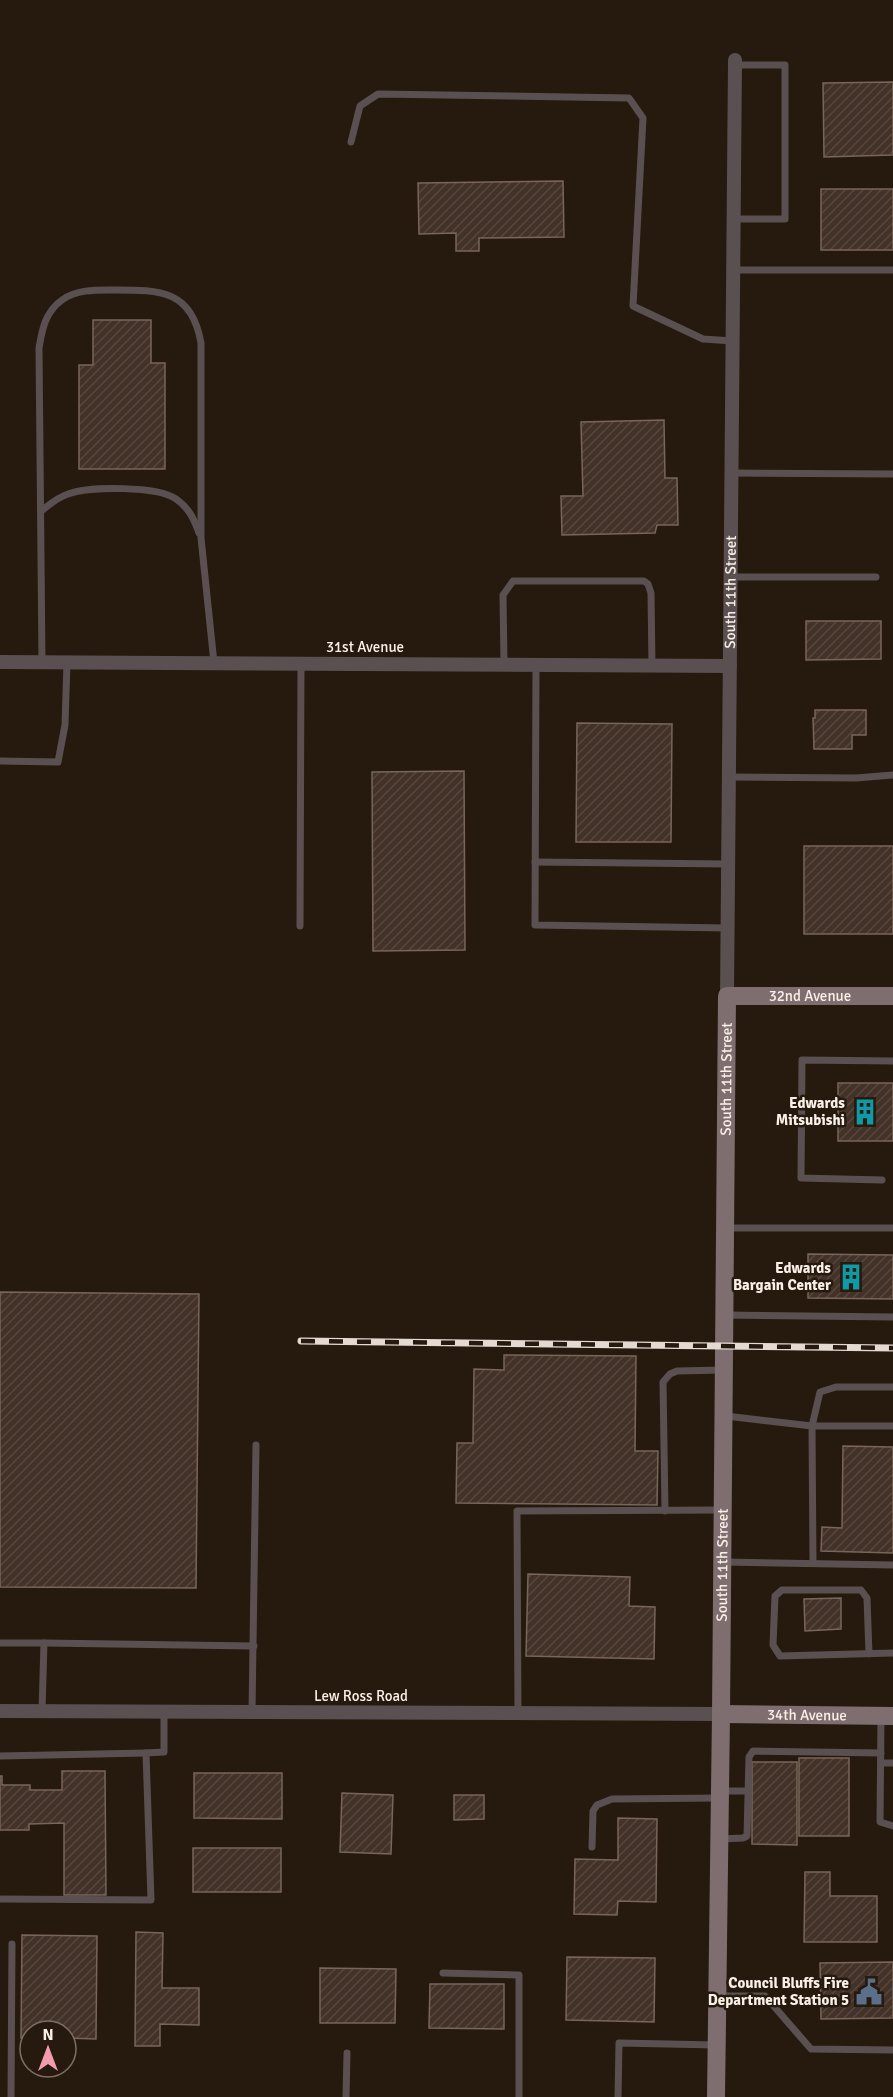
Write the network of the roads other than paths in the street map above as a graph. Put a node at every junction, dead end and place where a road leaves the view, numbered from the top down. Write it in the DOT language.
graph roads {
  1 [pos="735,63"];
  2 [pos="351,142"];
  3 [pos="733,219"];
  4 [pos="733,270"];
  5 [pos="893,270"];
  6 [pos="732,341"];
  7 [pos="732,473"];
  8 [pos="893,474"];
  9 [pos="41,511"];
  10 [pos="201,538"];
  11 [pos="731,577"];
  12 [pos="876,577"];
  13 [pos="0,662"];
  14 [pos="42,662"];
  15 [pos="67,662"];
  16 [pos="214,663"];
  17 [pos="301,663"];
  18 [pos="504,664"];
  19 [pos="536,664"];
  20 [pos="652,665"];
  21 [pos="730,666"];
  22 [pos="0,761"];
  23 [pos="893,775"];
  24 [pos="729,777"];
  25 [pos="535,862"];
  26 [pos="728,864"];
  27 [pos="300,926"];
  28 [pos="727,928"];
  29 [pos="727,996"];
  30 [pos="893,996"];
  31 [pos="893,1061"];
  32 [pos="882,1180"];
  33 [pos="724,1228"];
  34 [pos="893,1228"];
  35 [pos="724,1316"];
  36 [pos="893,1317"];
  37 [pos="723,1370"];
  38 [pos="893,1387"];
  39 [pos="723,1415"];
  40 [pos="812,1426"];
  41 [pos="893,1426"];
  42 [pos="256,1444"];
  43 [pos="665,1510"];
  44 [pos="723,1510"];
  45 [pos="722,1562"];
  46 [pos="813,1563"];
  47 [pos="893,1565"];
  48 [pos="0,1643"];
  49 [pos="44,1643"];
  50 [pos="254,1646"];
  51 [pos="893,1653"];
  52 [pos="868,1654"];
  53 [pos="0,1711"];
  54 [pos="42,1711"];
  55 [pos="164,1711"];
  56 [pos="252,1712"];
  57 [pos="518,1713"];
  58 [pos="721,1714"];
  59 [pos="887,1716"];
  60 [pos="146,1753"];
  61 [pos="881,1753"];
  62 [pos="0,1756"];
  63 [pos="881,1763"];
  64 [pos="893,1763"];
  65 [pos="748,1791"];
  66 [pos="720,1795"];
  67 [pos="893,1826"];
  68 [pos="719,1839"];
  69 [pos="592,1846"];
  70 [pos="0,1899"];
  71 [pos="12,1944"];
  72 [pos="443,1973"];
  73 [pos="717,1996"];
  74 [pos="716,2044"];
  75 [pos="893,2050"];
  76 [pos="347,2053"];
  77 [pos="11,2097"];
  78 [pos="346,2097"];
  79 [pos="519,2097"];
  80 [pos="618,2097"];
  81 [pos="716,2097"];
  1 -- 3 [label="street, South 11th Street"];
  1 -- 3 [label="lane"];
  2 -- 6 [label="lane"];
  3 -- 4 [label="street, South 11th Street"];
  4 -- 5 [label="lane"];
  4 -- 6 [label="street, South 11th Street"];
  6 -- 7 [label="street, South 11th Street"];
  7 -- 8 [label="lane"];
  7 -- 11 [label="street, South 11th Street"];
  9 -- 10 [label="lane"];
  9 -- 10 [label="lane"];
  9 -- 14 [label="lane"];
  10 -- 16 [label="lane"];
  11 -- 12 [label="lane"];
  11 -- 21 [label="street, South 11th Street"];
  13 -- 14 [label="street, 31st Avenue"];
  14 -- 15 [label="street, 31st Avenue"];
  15 -- 16 [label="street, 31st Avenue"];
  15 -- 22 [label="lane"];
  16 -- 17 [label="street, 31st Avenue"];
  17 -- 18 [label="street, 31st Avenue"];
  17 -- 27 [label="lane"];
  18 -- 19 [label="street, 31st Avenue"];
  18 -- 20 [label="lane"];
  19 -- 20 [label="street, 31st Avenue"];
  19 -- 25 [label="lane"];
  20 -- 21 [label="street, 31st Avenue"];
  21 -- 24 [label="street, South 11th Street"];
  23 -- 24 [label="lane"];
  24 -- 26 [label="street, South 11th Street"];
  25 -- 26 [label="lane"];
  25 -- 28 [label="lane"];
  26 -- 28 [label="street, South 11th Street"];
  28 -- 29 [label="street, South 11th Street"];
  29 -- 30 [label="street, 32nd Avenue"];
  29 -- 33 [label="street, South 11th Street"];
  31 -- 32 [label="lane"];
  33 -- 34 [label="lane"];
  33 -- 35 [label="street, South 11th Street"];
  35 -- 36 [label="lane"];
  35 -- 37 [label="street, South 11th Street"];
  37 -- 39 [label="street, South 11th Street"];
  37 -- 43 [label="lane"];
  38 -- 40 [label="lane"];
  39 -- 40 [label="lane"];
  39 -- 44 [label="street, South 11th Street"];
  40 -- 41 [label="lane"];
  40 -- 46 [label="lane"];
  42 -- 50 [label="lane"];
  43 -- 44 [label="lane"];
  43 -- 57 [label="lane"];
  44 -- 45 [label="street, South 11th Street"];
  45 -- 46 [label="lane"];
  45 -- 58 [label="street, South 11th Street"];
  46 -- 47 [label="lane"];
  48 -- 49 [label="lane"];
  49 -- 50 [label="lane"];
  49 -- 54 [label="lane"];
  50 -- 56 [label="lane"];
  51 -- 52 [label="lane"];
  52 -- 52 [label="lane"];
  53 -- 54 [label="street, Lew Ross Road"];
  54 -- 55 [label="street, Lew Ross Road"];
  55 -- 56 [label="street, Lew Ross Road"];
  55 -- 60 [label="lane"];
  56 -- 57 [label="street, Lew Ross Road"];
  57 -- 58 [label="street, Lew Ross Road"];
  58 -- 59 [label="street, 34th Avenue"];
  58 -- 66 [label="street, South 11th Street"];
  59 -- 61 [label="lane"];
  60 -- 62 [label="lane"];
  60 -- 70 [label="lane"];
  61 -- 63 [label="lane"];
  61 -- 65 [label="lane"];
  63 -- 64 [label="lane"];
  63 -- 67 [label="lane"];
  65 -- 66 [label="lane"];
  65 -- 68 [label="lane"];
  66 -- 68 [label="street, South 11th Street"];
  66 -- 69 [label="lane"];
  68 -- 73 [label="street, South 11th Street"];
  71 -- 77 [label="lane"];
  72 -- 79 [label="lane"];
  73 -- 74 [label="street, South 11th Street"];
  73 -- 75 [label="lane"];
  74 -- 80 [label="lane"];
  74 -- 81 [label="street, South 11th Street"];
  76 -- 78 [label="lane"];
}
